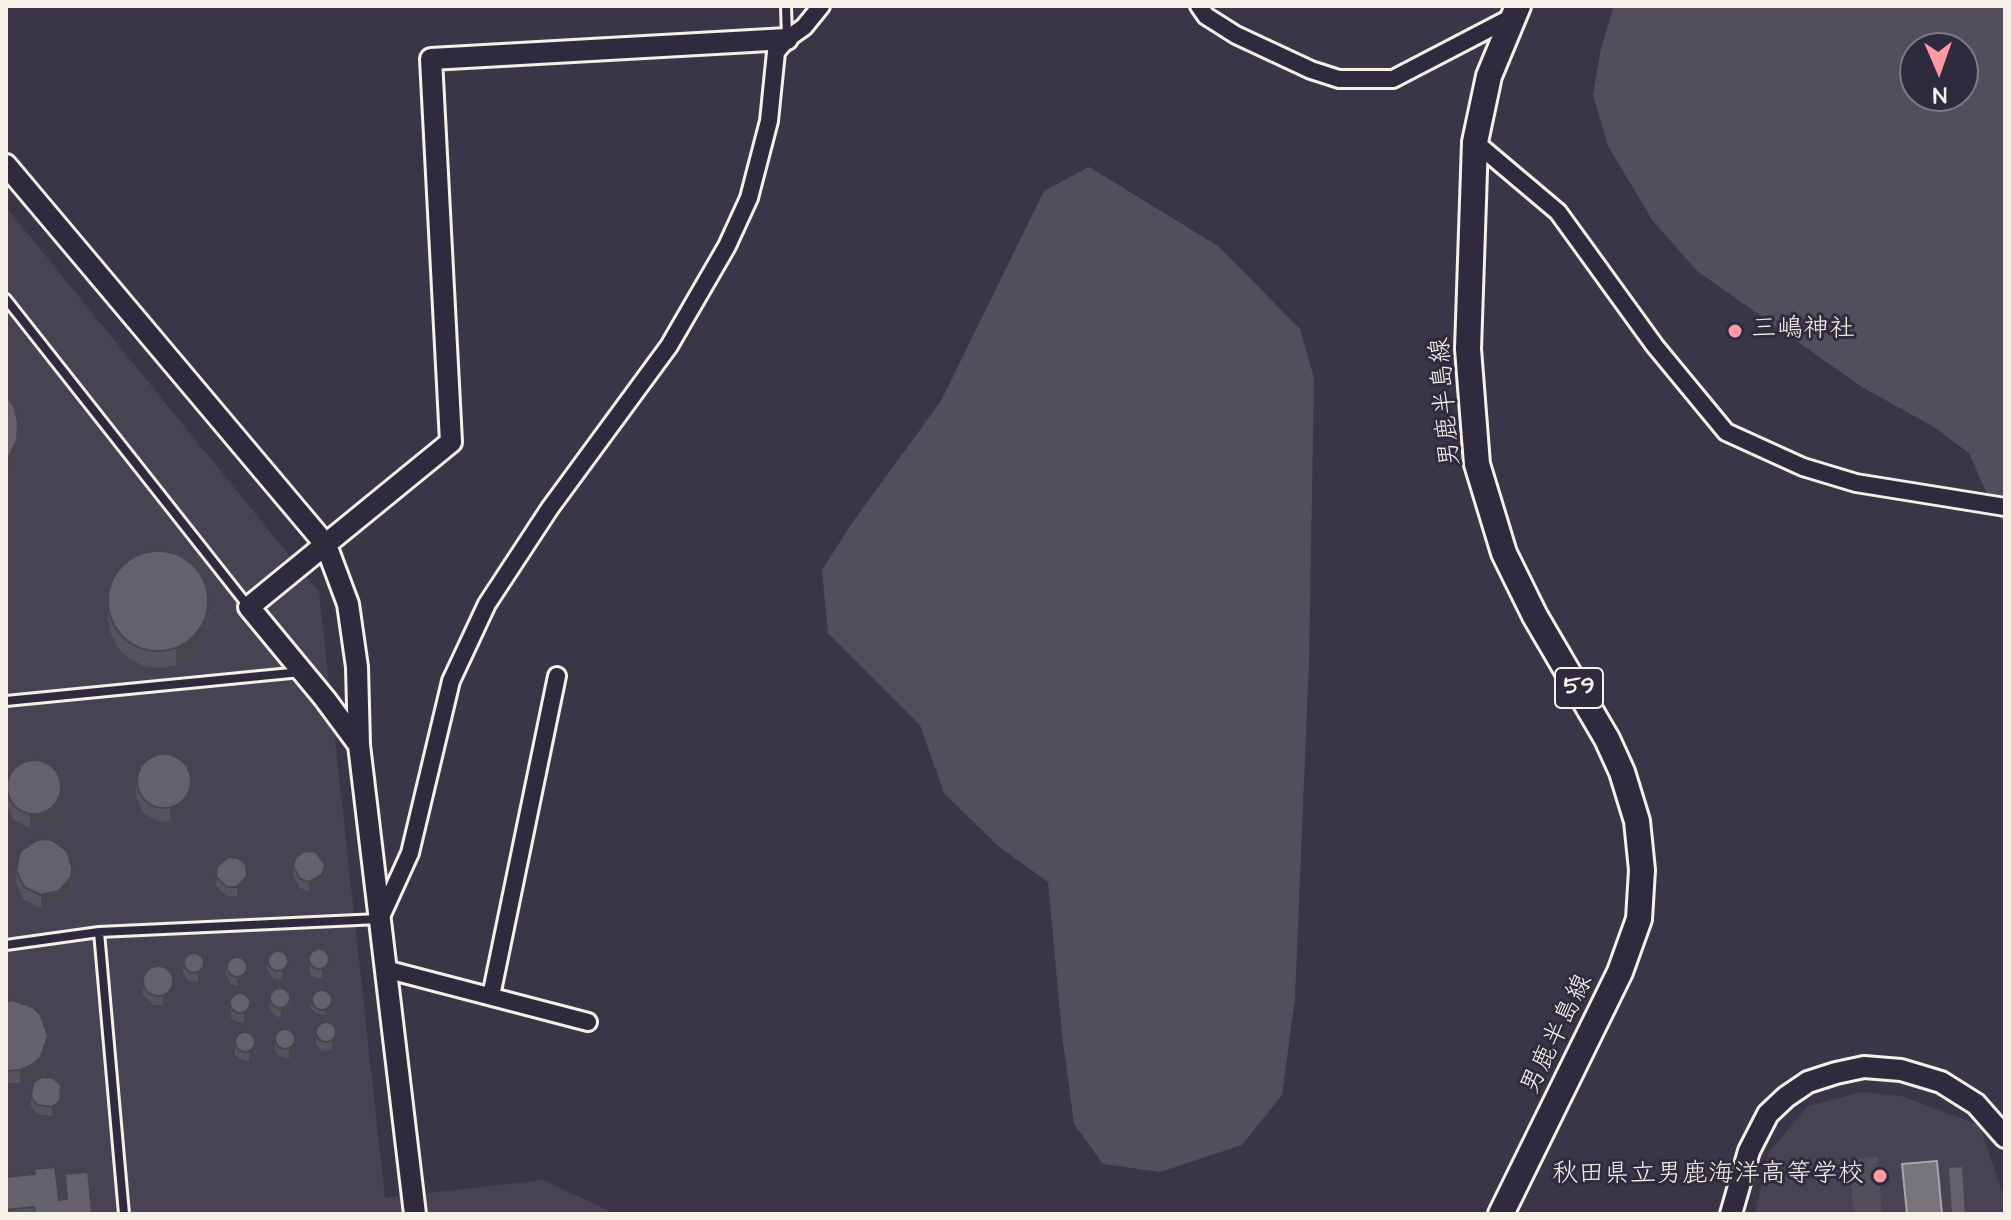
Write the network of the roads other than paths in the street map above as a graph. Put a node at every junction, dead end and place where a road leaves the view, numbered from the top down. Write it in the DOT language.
graph roads {
  1 [pos="786,6"];
  2 [pos="821,6"];
  3 [pos="1199,6"];
  4 [pos="1516,11"];
  5 [pos="787,39"];
  6 [pos="1475,142"];
  7 [pos="6,165"];
  8 [pos="6,299"];
  9 [pos="2005,507"];
  10 [pos="326,545"];
  11 [pos="249,607"];
  12 [pos="301,672"];
  13 [pos="557,676"];
  14 [pos="6,701"];
  15 [pos="359,745"];
  16 [pos="380,919"];
  17 [pos="99,932"];
  18 [pos="6,945"];
  19 [pos="385,969"];
  20 [pos="491,996"];
  21 [pos="588,1022"];
  22 [pos="2005,1137"];
  23 [pos="124,1214"];
  24 [pos="415,1214"];
  25 [pos="1501,1214"];
  26 [pos="1731,1214"];
  1 -- 5 [label="lane"];
  2 -- 5 [label="street"];
  3 -- 4 [label="street"];
  4 -- 6 [label="main road, 男鹿半島線 / 59"];
  5 -- 10 [label="street"];
  5 -- 16 [label="street"];
  6 -- 9 [label="street"];
  6 -- 25 [label="main road, 男鹿半島線 / 59"];
  7 -- 10 [label="street"];
  8 -- 11 [label="lane"];
  10 -- 11 [label="street"];
  10 -- 15 [label="street"];
  11 -- 12 [label="street"];
  12 -- 14 [label="lane"];
  12 -- 15 [label="street"];
  13 -- 20 [label="street"];
  15 -- 16 [label="street"];
  16 -- 17 [label="lane"];
  16 -- 19 [label="street"];
  17 -- 18 [label="lane"];
  17 -- 23 [label="lane"];
  19 -- 20 [label="street"];
  19 -- 24 [label="street"];
  20 -- 21 [label="street"];
  22 -- 26 [label="street"];
}
